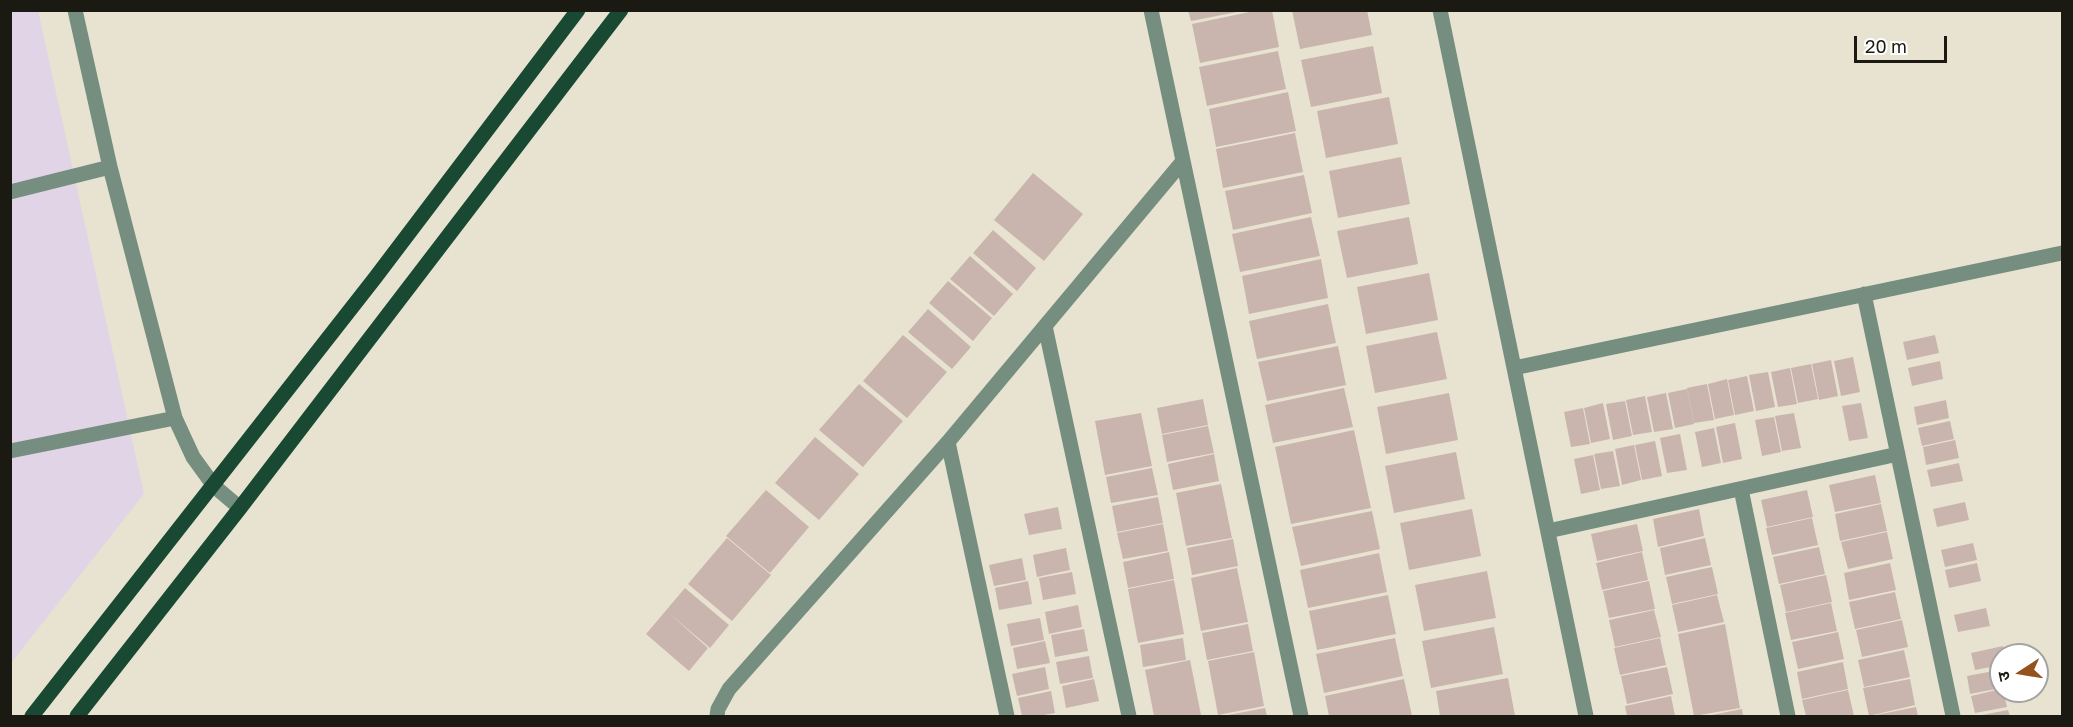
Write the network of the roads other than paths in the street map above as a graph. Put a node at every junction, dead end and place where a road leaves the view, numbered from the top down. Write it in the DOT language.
graph roads {
  1 [pos="75,10"];
  2 [pos="578,10"];
  3 [pos="621,10"];
  4 [pos="1151,10"];
  5 [pos="1440,10"];
  6 [pos="1183,161"];
  7 [pos="110,167"];
  8 [pos="10,192"];
  9 [pos="2062,253"];
  10 [pos="1864,294"];
  11 [pos="1045,326"];
  12 [pos="1514,368"];
  13 [pos="174,418"];
  14 [pos="948,442"];
  15 [pos="10,450"];
  16 [pos="1898,454"];
  17 [pos="214,486"];
  18 [pos="1741,489"];
  19 [pos="240,507"];
  20 [pos="1548,531"];
  21 [pos="32,717"];
  22 [pos="77,717"];
  23 [pos="717,717"];
  24 [pos="1007,717"];
  25 [pos="1129,717"];
  26 [pos="1301,717"];
  27 [pos="1586,717"];
  28 [pos="1788,717"];
  29 [pos="1953,717"];
  1 -- 7 [label="street"];
  2 -- 17 [label="main road"];
  3 -- 19 [label="main road"];
  4 -- 6 [label="street"];
  5 -- 12 [label="street"];
  6 -- 11 [label="street"];
  6 -- 26 [label="street"];
  7 -- 8 [label="street"];
  7 -- 13 [label="street"];
  9 -- 10 [label="street"];
  10 -- 12 [label="street"];
  10 -- 16 [label="street"];
  11 -- 14 [label="street"];
  11 -- 25 [label="street"];
  12 -- 20 [label="street"];
  13 -- 15 [label="street"];
  13 -- 17 [label="street"];
  14 -- 23 [label="street"];
  14 -- 24 [label="street"];
  16 -- 18 [label="street"];
  16 -- 29 [label="street"];
  17 -- 19 [label="street"];
  17 -- 21 [label="main road"];
  18 -- 20 [label="street"];
  18 -- 28 [label="street"];
  19 -- 22 [label="main road"];
  20 -- 27 [label="street"];
}
